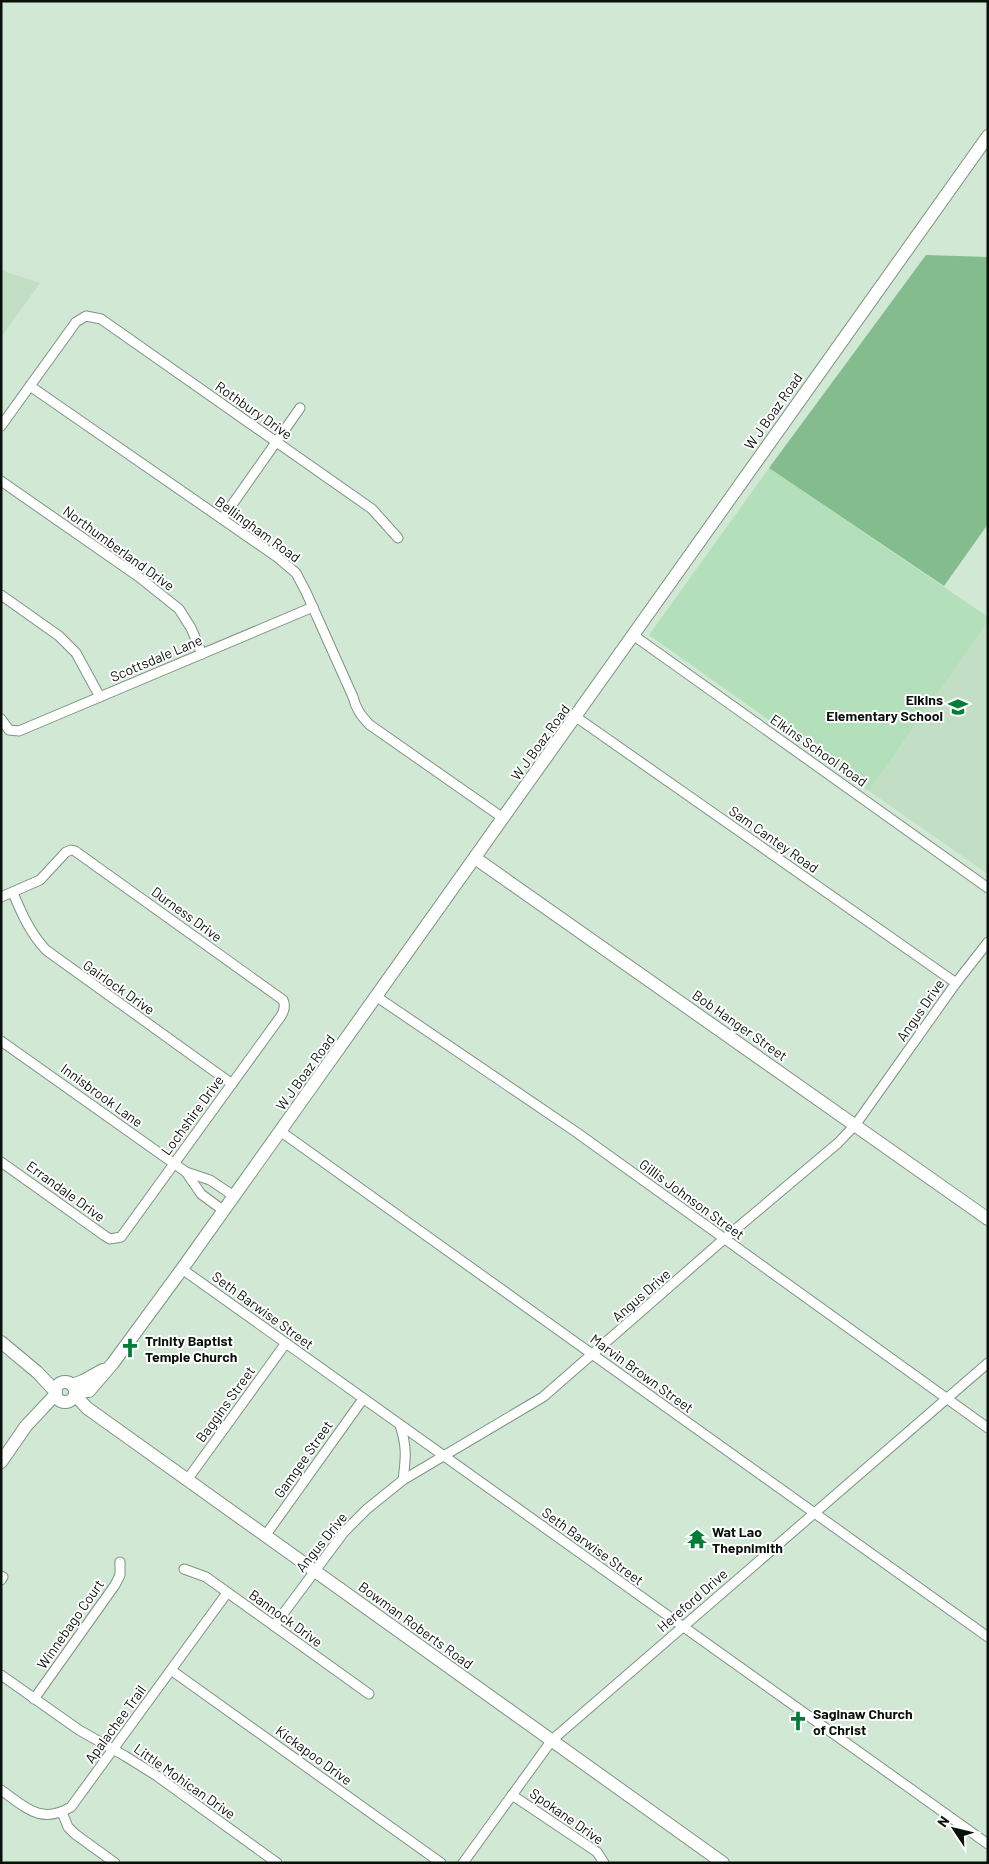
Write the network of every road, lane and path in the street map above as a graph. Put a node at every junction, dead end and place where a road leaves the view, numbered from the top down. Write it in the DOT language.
graph roads {
  1 [pos="988,136"];
  2 [pos="30,386"];
  3 [pos="300,408"];
  4 [pos="1,426"];
  5 [pos="275,442"];
  6 [pos="1,481"];
  7 [pos="222,519"];
  8 [pos="398,538"];
  9 [pos="1,595"];
  10 [pos="313,607"];
  11 [pos="633,635"];
  12 [pos="202,654"];
  13 [pos="100,697"];
  14 [pos="576,717"];
  15 [pos="1,720"];
  16 [pos="503,818"];
  17 [pos="475,858"];
  18 [pos="988,888"];
  19 [pos="13,893"];
  20 [pos="1,897"];
  21 [pos="988,942"];
  22 [pos="956,983"];
  23 [pos="377,997"];
  24 [pos="285,1003"];
  25 [pos="1,1041"];
  26 [pos="232,1084"];
  27 [pos="856,1124"];
  28 [pos="280,1131"];
  29 [pos="1,1162"];
  30 [pos="174,1164"];
  31 [pos="186,1172"];
  32 [pos="234,1196"];
  33 [pos="224,1211"];
  34 [pos="988,1218"];
  35 [pos="116,1239"];
  36 [pos="724,1239"];
  37 [pos="182,1269"];
  38 [pos="1,1342"];
  39 [pos="286,1343"];
  40 [pos="593,1355"];
  41 [pos="988,1363"];
  42 [pos="66,1393"];
  43 [pos="946,1398"];
  44 [pos="363,1399"];
  45 [pos="400,1425"];
  46 [pos="988,1428"];
  47 [pos="444,1456"];
  48 [pos="1,1462"];
  49 [pos="187,1480"];
  50 [pos="403,1480"];
  51 [pos="814,1513"];
  52 [pos="265,1536"];
  53 [pos="120,1562"];
  54 [pos="184,1569"];
  55 [pos="314,1570"];
  56 [pos="1,1576"];
  57 [pos="1,1580"];
  58 [pos="227,1592"];
  59 [pos="274,1626"];
  60 [pos="683,1627"];
  61 [pos="988,1637"];
  62 [pos="171,1670"];
  63 [pos="1,1675"];
  64 [pos="369,1694"];
  65 [pos="34,1699"];
  66 [pos="552,1740"];
  67 [pos="114,1750"];
  68 [pos="1,1790"];
  69 [pos="512,1795"];
  70 [pos="62,1812"];
  71 [pos="988,1844"];
  72 [pos="115,1863"];
  73 [pos="278,1863"];
  74 [pos="441,1863"];
  75 [pos="463,1863"];
  76 [pos="604,1863"];
  77 [pos="723,1863"];
  1 -- 11 [label="street, W J Boaz Road"];
  2 -- 4 [label="street"];
  2 -- 5 [label="street, Rothbury Drive"];
  2 -- 7 [label="street, Bellingham Road"];
  3 -- 5 [label="street"];
  5 -- 7 [label="street"];
  5 -- 8 [label="street, Rothbury Drive"];
  6 -- 12 [label="street, Northumberland Drive"];
  7 -- 10 [label="street, Bellingham Road"];
  9 -- 13 [label="street"];
  10 -- 12 [label="street, Scottsdale Lane"];
  10 -- 16 [label="street, Bellingham Road"];
  11 -- 14 [label="street, W J Boaz Road"];
  11 -- 18 [label="street, Elkins School Road"];
  12 -- 13 [label="street, Scottsdale Lane"];
  13 -- 15 [label="street, Scottsdale Lane"];
  14 -- 16 [label="street, W J Boaz Road"];
  14 -- 22 [label="street, Sam Cantey Road"];
  16 -- 17 [label="street, W J Boaz Road"];
  17 -- 23 [label="street, W J Boaz Road"];
  17 -- 27 [label="street, Bob Hanger Street"];
  19 -- 20 [label="street"];
  19 -- 24 [label="street, Durness Drive"];
  19 -- 26 [label="street, Gairlock Drive"];
  21 -- 22 [label="street, Angus Drive"];
  22 -- 27 [label="street, Angus Drive"];
  23 -- 28 [label="street, W J Boaz Road"];
  23 -- 36 [label="street, Gillis Johnson Street"];
  24 -- 26 [label="street, Lochshire Drive"];
  25 -- 30 [label="street, Innisbrook Lane"];
  26 -- 30 [label="street, Lochshire Drive"];
  27 -- 34 [label="street, Bob Hanger Street"];
  27 -- 36 [label="street, Angus Drive"];
  28 -- 32 [label="street, W J Boaz Road"];
  28 -- 40 [label="street, Marvin Brown Street"];
  29 -- 35 [label="street, Errandale Drive"];
  30 -- 31 [label="street, Innisbrook Lane"];
  30 -- 35 [label="street, Lochshire Drive"];
  31 -- 32 [label="street, Innisbrook Lane"];
  31 -- 33 [label="street, Innisbrook Lane"];
  32 -- 33 [label="street, W J Boaz Road"];
  33 -- 37 [label="street, W J Boaz Road"];
  36 -- 40 [label="street, Angus Drive"];
  36 -- 43 [label="street, Gillis Johnson Street"];
  37 -- 39 [label="street, Seth Barwise Street"];
  37 -- 42 [label="street, W J Boaz Road"];
  38 -- 42 [label="street, Bowman Roberts Road"];
  39 -- 44 [label="street, Seth Barwise Street"];
  39 -- 49 [label="street, Baggins Street"];
  40 -- 47 [label="street, Angus Drive"];
  40 -- 51 [label="street, Marvin Brown Street"];
  41 -- 43 [label="street, Hereford Drive"];
  42 -- 48 [label="street, W J Boaz Road"];
  42 -- 49 [label="street, Bowman Roberts Road"];
  43 -- 46 [label="street, Gillis Johnson Street"];
  43 -- 51 [label="street, Hereford Drive"];
  44 -- 45 [label="street, Seth Barwise Street"];
  44 -- 52 [label="street, Gamgee Street"];
  45 -- 47 [label="street, Seth Barwise Street"];
  45 -- 50 [label="street"];
  47 -- 50 [label="street, Angus Drive"];
  47 -- 60 [label="street, Seth Barwise Street"];
  49 -- 52 [label="street, Bowman Roberts Road"];
  50 -- 55 [label="street, Angus Drive"];
  51 -- 60 [label="street, Hereford Drive"];
  51 -- 61 [label="street, Marvin Brown Street"];
  52 -- 55 [label="street, Bowman Roberts Road"];
  53 -- 65 [label="street, Winnebago Court"];
  54 -- 58 [label="street, Bannock Drive"];
  55 -- 59 [label="street, Angus Drive"];
  55 -- 66 [label="street, Bowman Roberts Road"];
  56 -- 57 [label="street"];
  58 -- 59 [label="street, Bannock Drive"];
  58 -- 62 [label="street, Apalachee Trail"];
  59 -- 64 [label="street, Bannock Drive"];
  60 -- 66 [label="street, Hereford Drive"];
  60 -- 71 [label="street, Seth Barwise Street"];
  62 -- 67 [label="street, Apalachee Trail"];
  62 -- 74 [label="street, Kickapoo Drive"];
  63 -- 65 [label="street, Little Mohican Drive"];
  65 -- 67 [label="street, Little Mohican Drive"];
  66 -- 69 [label="street, Hereford Drive"];
  66 -- 77 [label="street, Bowman Roberts Road"];
  67 -- 70 [label="street, Apalachee Trail"];
  67 -- 73 [label="street, Little Mohican Drive"];
  68 -- 70 [label="street"];
  69 -- 75 [label="street, Hereford Drive"];
  69 -- 76 [label="street, Spokane Drive"];
  70 -- 72 [label="street"];
}
